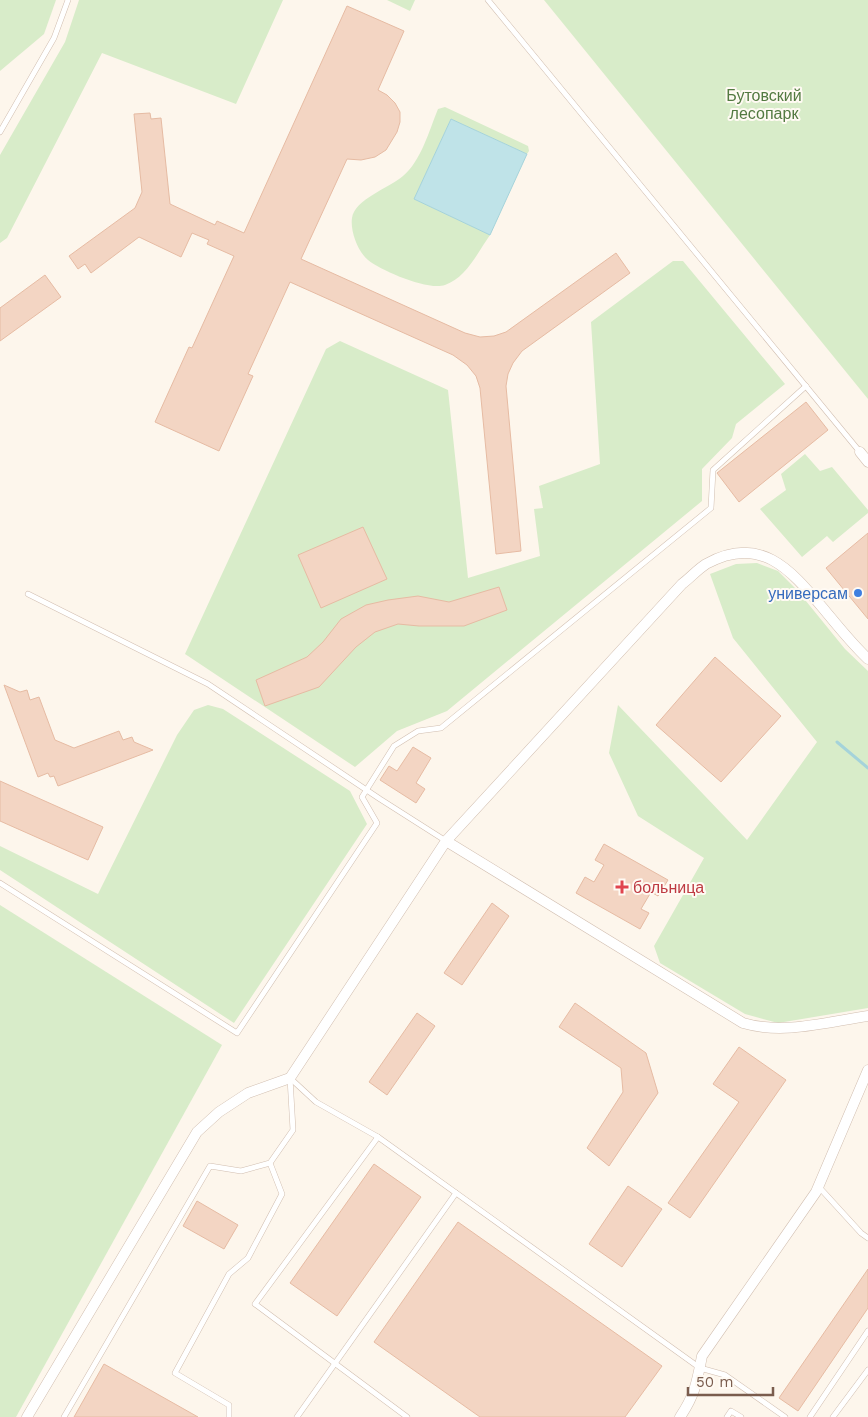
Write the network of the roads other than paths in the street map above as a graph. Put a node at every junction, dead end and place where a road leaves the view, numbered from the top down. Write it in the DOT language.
graph roads {
  1 [pos="68,0"];
  2 [pos="488,0"];
  3 [pos="0,132"];
  4 [pos="806,386"];
  5 [pos="860,452"];
  6 [pos="868,462"];
  7 [pos="28,594"];
  8 [pos="868,659"];
  9 [pos="366,790"];
  10 [pos="446,841"];
  11 [pos="0,883"];
  12 [pos="868,1016"];
  13 [pos="868,1070"];
  14 [pos="290,1078"];
  15 [pos="378,1137"];
  16 [pos="270,1163"];
  17 [pos="818,1187"];
  18 [pos="456,1193"];
  19 [pos="868,1238"];
  20 [pos="868,1331"];
  21 [pos="334,1363"];
  22 [pos="700,1368"];
  23 [pos="868,1370"];
  24 [pos="27,1417"];
  25 [pos="64,1417"];
  26 [pos="229,1417"];
  27 [pos="297,1417"];
  28 [pos="407,1417"];
  29 [pos="680,1417"];
  30 [pos="727,1417"];
  31 [pos="741,1417"];
  32 [pos="785,1417"];
  33 [pos="810,1417"];
  34 [pos="833,1417"];
  1 -- 3 [label="lane"];
  2 -- 4 [label="lane"];
  4 -- 5 [label="lane"];
  4 -- 9 [label="lane"];
  5 -- 6 [label="street"];
  7 -- 9 [label="lane"];
  8 -- 10 [label="street"];
  9 -- 10 [label="lane"];
  9 -- 11 [label="lane"];
  10 -- 12 [label="street"];
  10 -- 14 [label="street"];
  13 -- 17 [label="street"];
  14 -- 15 [label="lane"];
  14 -- 16 [label="lane"];
  14 -- 24 [label="street"];
  15 -- 18 [label="lane"];
  15 -- 21 [label="lane"];
  16 -- 25 [label="lane"];
  16 -- 26 [label="lane"];
  17 -- 19 [label="lane"];
  17 -- 22 [label="street"];
  18 -- 21 [label="lane"];
  18 -- 22 [label="lane"];
  20 -- 33 [label="lane"];
  21 -- 27 [label="lane"];
  21 -- 28 [label="lane"];
  22 -- 29 [label="street"];
  22 -- 32 [label="lane"];
  23 -- 34 [label="lane"];
  30 -- 31 [label="lane"];
}
